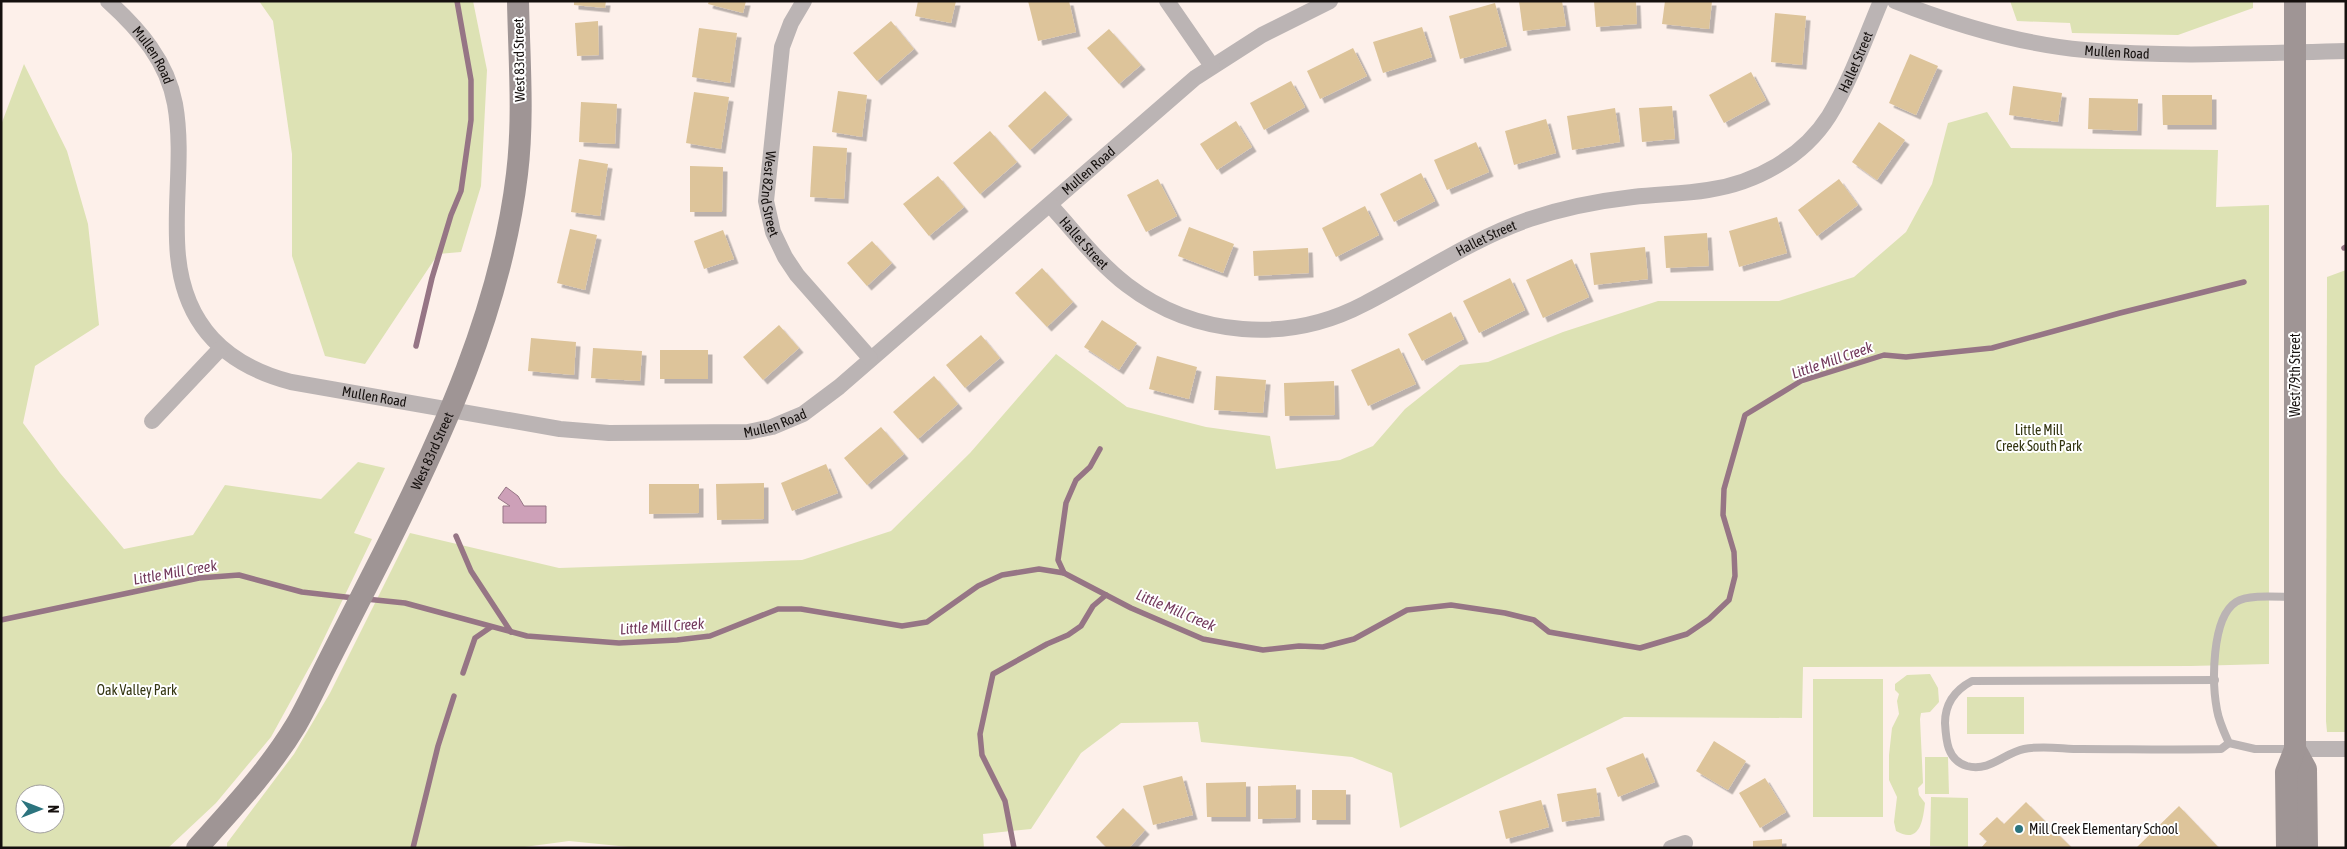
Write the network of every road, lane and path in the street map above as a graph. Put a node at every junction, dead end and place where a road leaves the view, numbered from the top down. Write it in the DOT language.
graph roads {
  1 [pos="108,1"];
  2 [pos="518,1"];
  3 [pos="804,1"];
  4 [pos="1167,1"];
  5 [pos="1330,1"];
  6 [pos="1881,1"];
  7 [pos="1895,1"];
  8 [pos="2295,1"];
  9 [pos="2346,51"];
  10 [pos="2295,52"];
  11 [pos="1212,66"];
  12 [pos="1050,205"];
  13 [pos="220,349"];
  14 [pos="870,358"];
  15 [pos="451,411"];
  16 [pos="152,421"];
  17 [pos="2295,598"];
  18 [pos="2215,680"];
  19 [pos="2229,742"];
  20 [pos="2295,749"];
  21 [pos="2346,749"];
  22 [pos="197,848"];
  23 [pos="2287,848"];
  24 [pos="2307,848"];
  1 -- 13 [label="street, Mullen Road"];
  2 -- 15 [label="street, West 83rd Street"];
  3 -- 14 [label="street, West 82nd Street"];
  4 -- 11 [label="street"];
  5 -- 11 [label="street, Mullen Road"];
  6 -- 12 [label="street, Hallet Street"];
  7 -- 10 [label="street, Mullen Road"];
  8 -- 10 [label="street, West 79th Street"];
  9 -- 10 [label="street, Mullen Road"];
  10 -- 17 [label="street, West 79th Street"];
  11 -- 12 [label="street, Mullen Road"];
  12 -- 14 [label="street, Mullen Road"];
  13 -- 15 [label="street, Mullen Road"];
  13 -- 16 [label="street"];
  14 -- 15 [label="street, Mullen Road"];
  15 -- 22 [label="street, West 83rd Street"];
  17 -- 18 [label="lane"];
  17 -- 20 [label="street, West 79th Street"];
  18 -- 19 [label="lane"];
  18 -- 19 [label="lane"];
  19 -- 20 [label="lane"];
  20 -- 21 [label="street"];
  20 -- 23 [label="street, West 79th Street"];
  20 -- 24 [label="street, West 79th Street"];
}
